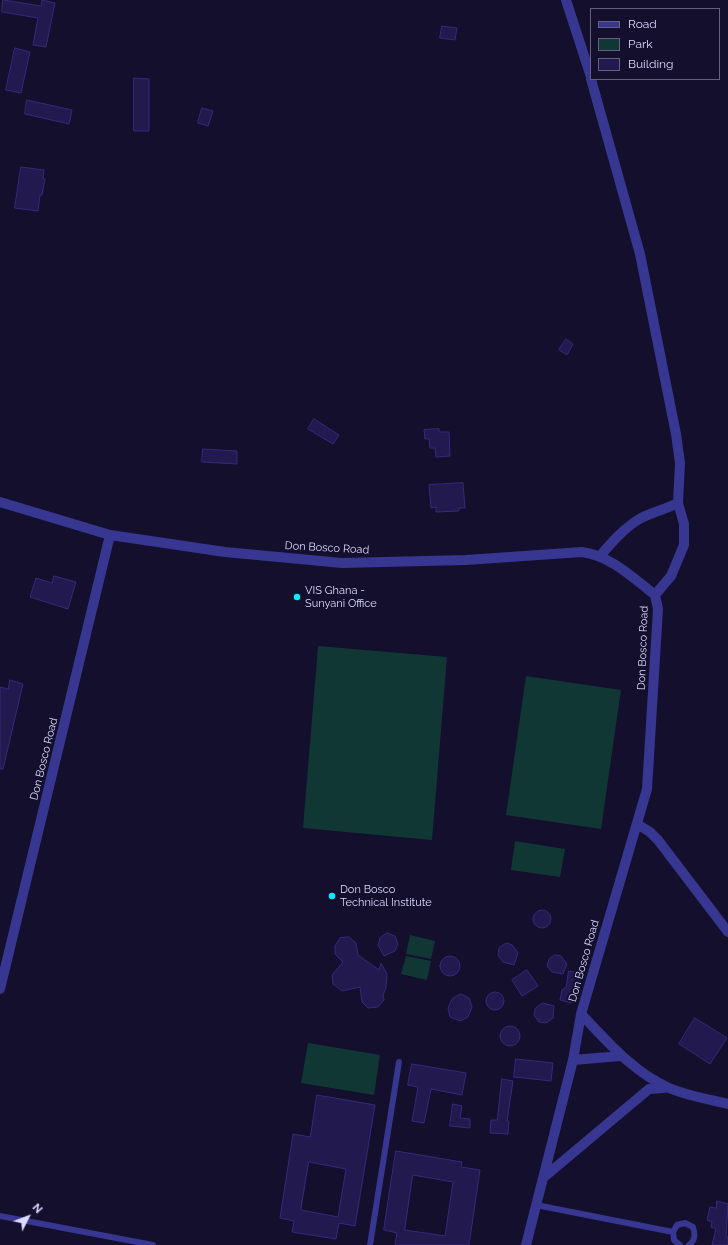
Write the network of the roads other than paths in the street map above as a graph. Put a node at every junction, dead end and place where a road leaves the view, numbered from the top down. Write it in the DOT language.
graph roads {
  1 [pos="566,0"];
  2 [pos="590,75"];
  3 [pos="592,80"];
  4 [pos="0,502"];
  5 [pos="678,503"];
  6 [pos="110,535"];
  7 [pos="600,556"];
  8 [pos="655,595"];
  9 [pos="637,824"];
  10 [pos="728,932"];
  11 [pos="0,989"];
  12 [pos="581,1014"];
  13 [pos="620,1056"];
  14 [pos="573,1060"];
  15 [pos="398,1062"];
  16 [pos="670,1089"];
  17 [pos="728,1104"];
  18 [pos="543,1178"];
  19 [pos="536,1205"];
  20 [pos="0,1216"];
  21 [pos="673,1232"];
  22 [pos="153,1245"];
  23 [pos="370,1245"];
  24 [pos="526,1245"];
  25 [pos="680,1245"];
  26 [pos="689,1245"];
  1 -- 2 [label="street"];
  3 -- 5 [label="street"];
  4 -- 6 [label="street, Don Bosco Road"];
  5 -- 7 [label="street"];
  5 -- 8 [label="street"];
  6 -- 7 [label="street, Don Bosco Road"];
  6 -- 11 [label="street, Don Bosco Road"];
  7 -- 8 [label="street, Don Bosco Road"];
  8 -- 9 [label="street, Don Bosco Road"];
  9 -- 10 [label="street"];
  9 -- 12 [label="street, Don Bosco Road"];
  12 -- 13 [label="street"];
  12 -- 14 [label="street, Don Bosco Road"];
  13 -- 14 [label="street"];
  13 -- 16 [label="street"];
  14 -- 18 [label="street, Don Bosco Road"];
  15 -- 23 [label="lane"];
  16 -- 17 [label="street"];
  16 -- 18 [label="street"];
  18 -- 19 [label="street, Don Bosco Road"];
  19 -- 21 [label="lane"];
  19 -- 24 [label="street, Don Bosco Road"];
  20 -- 22 [label="lane"];
  21 -- 25 [label="lane"];
  21 -- 26 [label="lane"];
}
